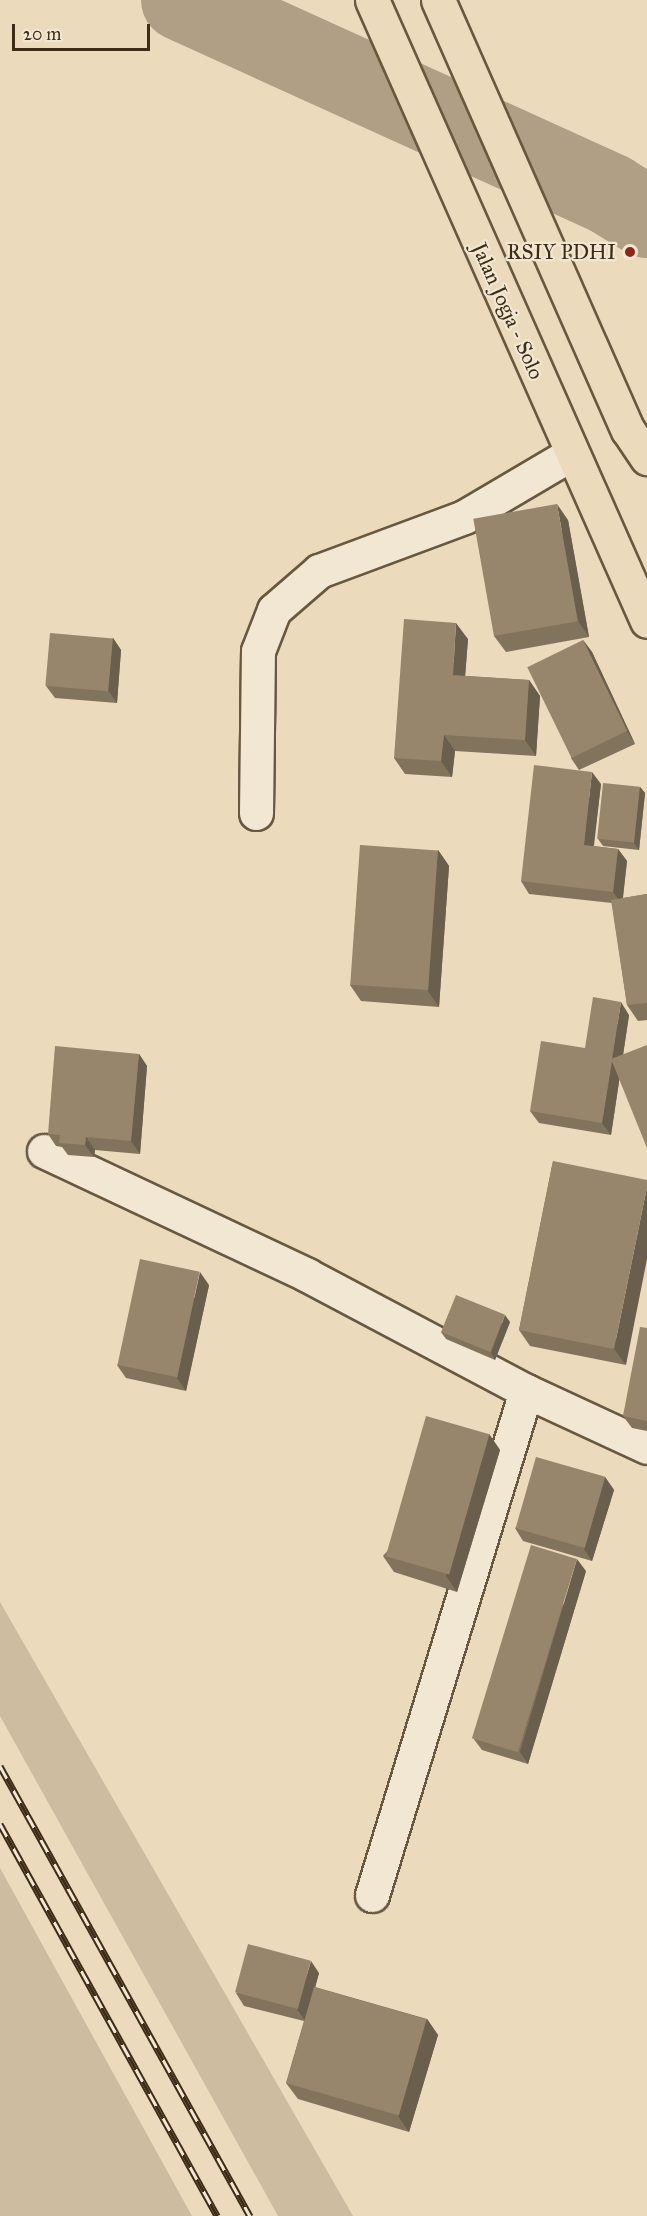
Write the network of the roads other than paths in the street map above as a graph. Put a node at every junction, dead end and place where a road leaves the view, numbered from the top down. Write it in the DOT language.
graph roads {
  1 [pos="438,0"];
  2 [pos="377,12"];
  3 [pos="571,454"];
  4 [pos="647,458"];
  5 [pos="647,621"];
  6 [pos="256,813"];
  7 [pos="44,1150"];
  8 [pos="526,1391"];
  9 [pos="647,1447"];
  10 [pos="372,1895"];
  1 -- 4 [label="highway"];
  2 -- 3 [label="highway, Jalan Jogja - Solo"];
  3 -- 5 [label="highway, Jalan Jogja - Solo"];
  3 -- 6 [label="street"];
  7 -- 8 [label="street"];
  8 -- 9 [label="street"];
  8 -- 10 [label="street"];
}
